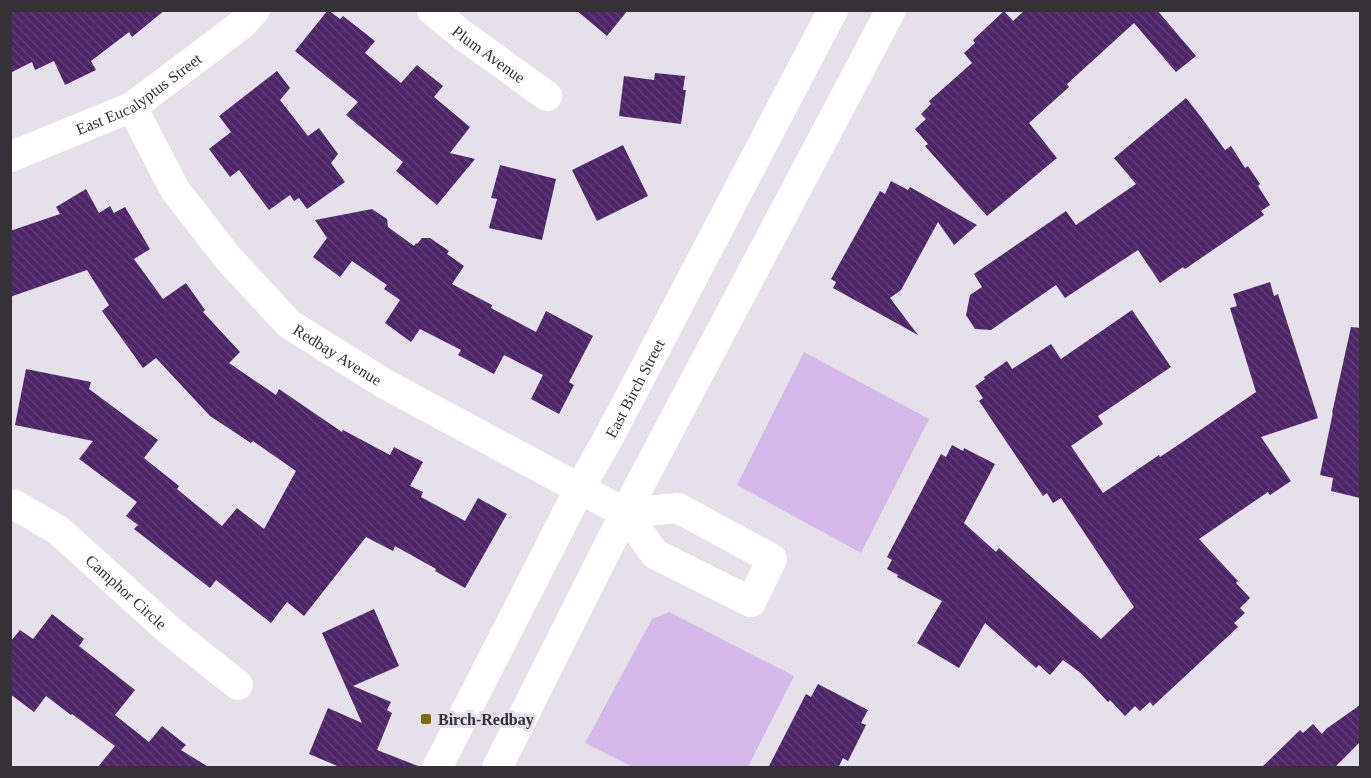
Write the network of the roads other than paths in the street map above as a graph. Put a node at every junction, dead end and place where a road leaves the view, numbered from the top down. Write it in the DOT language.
graph roads {
  1 [pos="255,10"];
  2 [pos="432,10"];
  3 [pos="833,10"];
  4 [pos="891,10"];
  5 [pos="547,96"];
  6 [pos="132,107"];
  7 [pos="10,157"];
  8 [pos="580,488"];
  9 [pos="10,506"];
  10 [pos="625,513"];
  11 [pos="238,685"];
  12 [pos="437,768"];
  13 [pos="496,768"];
  1 -- 6 [label="street, East Eucalyptus Street"];
  2 -- 5 [label="street, Plum Avenue"];
  3 -- 8 [label="street, East Birch Street"];
  4 -- 10 [label="street"];
  6 -- 7 [label="street, East Eucalyptus Street"];
  6 -- 8 [label="street, Redbay Avenue"];
  8 -- 10 [label="street, Redbay Avenue"];
  8 -- 12 [label="street, East Birch Street"];
  9 -- 11 [label="street, Camphor Circle"];
  10 -- 10 [label="street"];
  10 -- 13 [label="street"];
}
